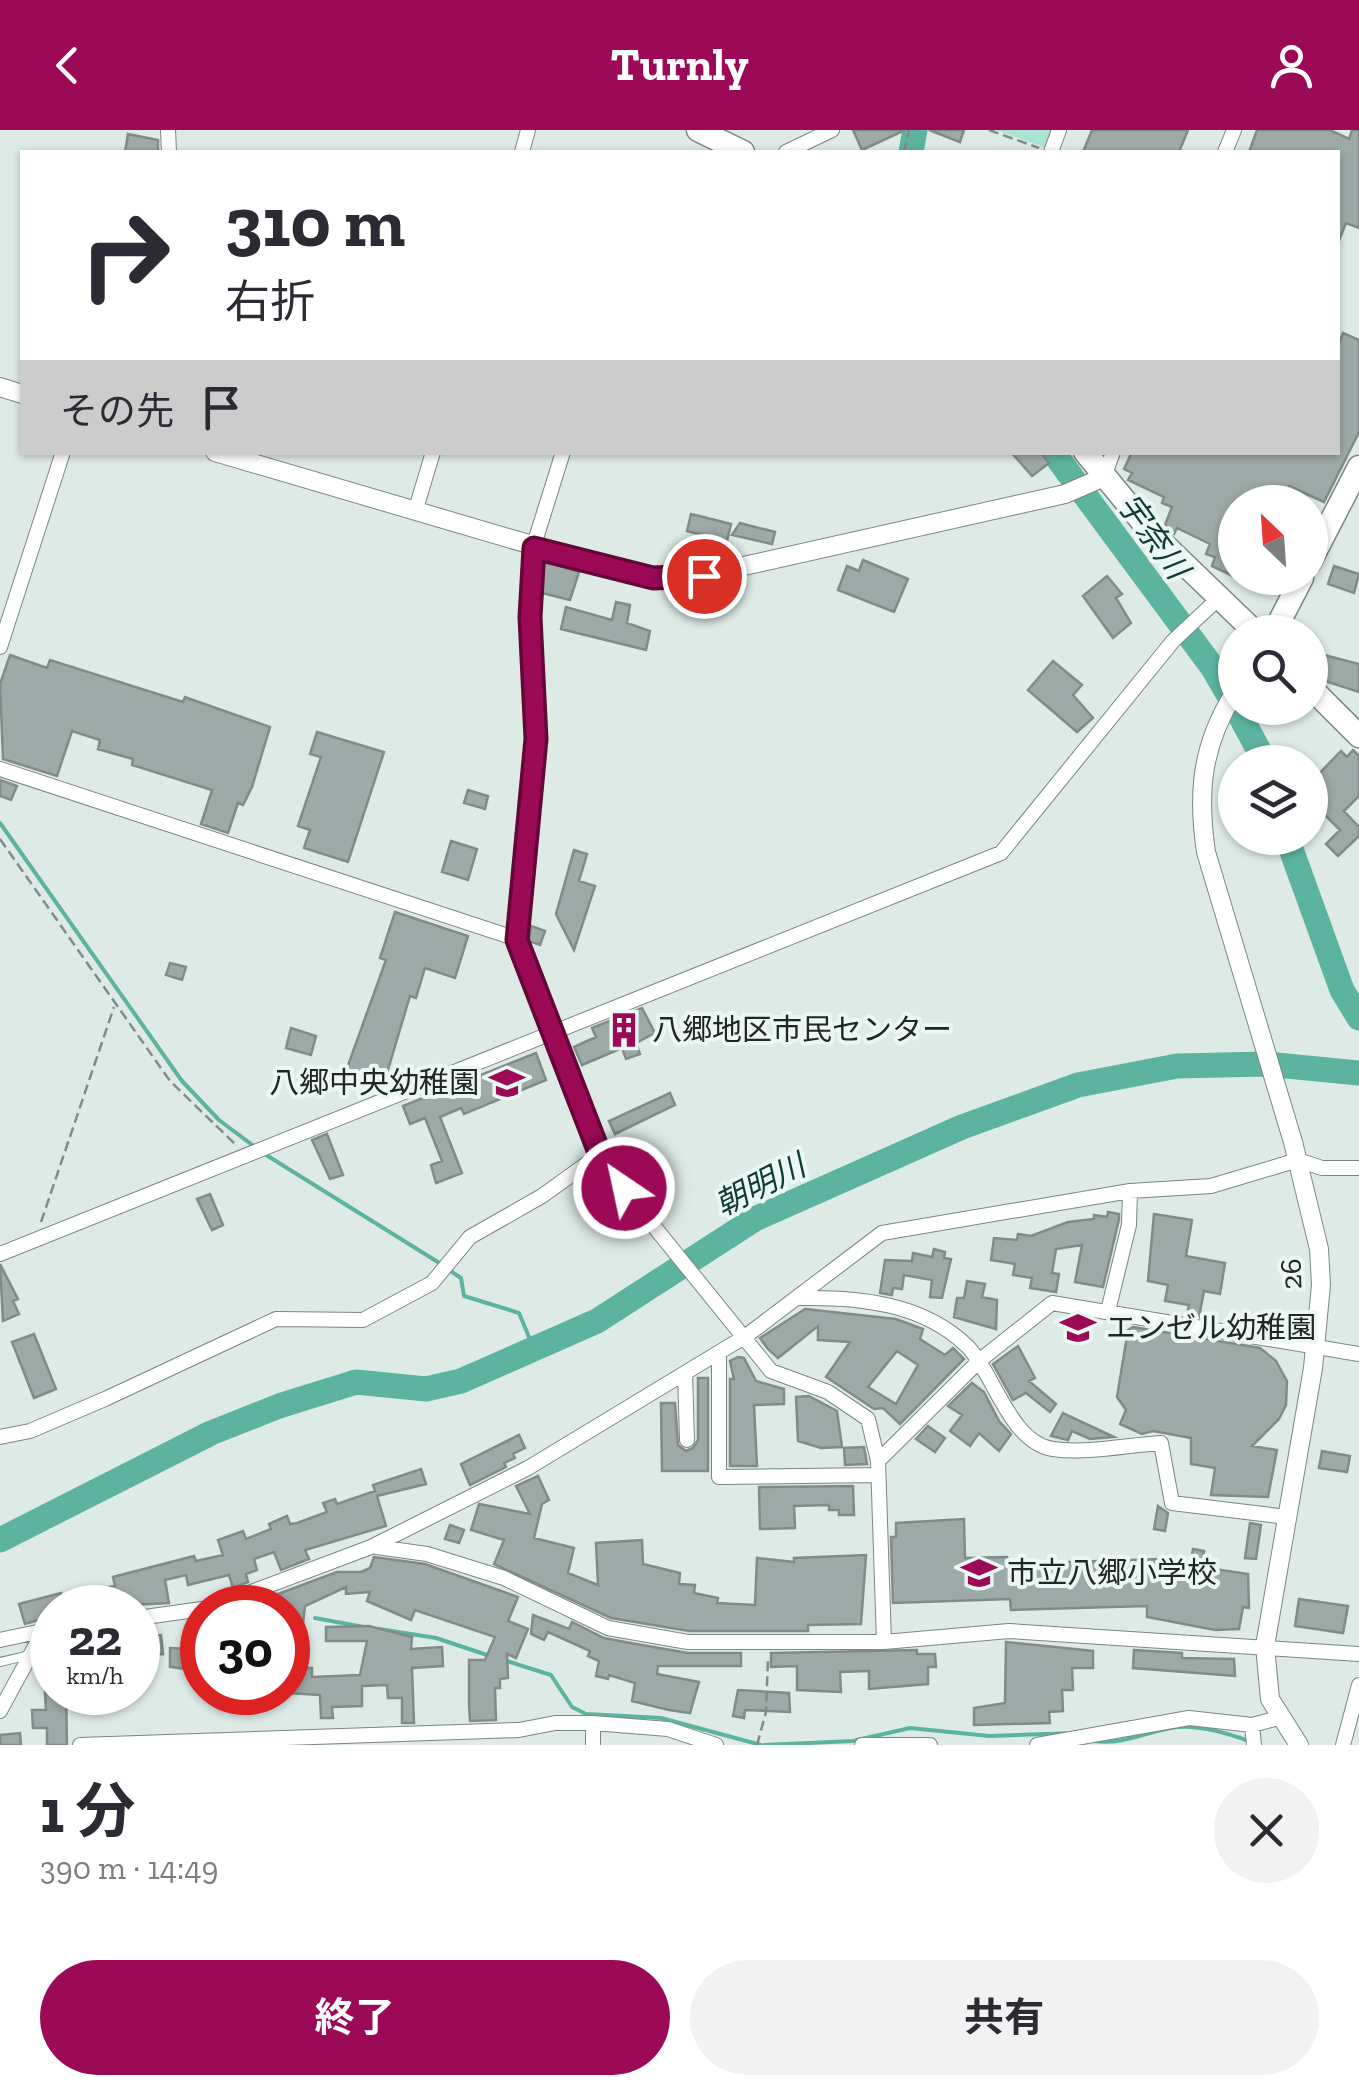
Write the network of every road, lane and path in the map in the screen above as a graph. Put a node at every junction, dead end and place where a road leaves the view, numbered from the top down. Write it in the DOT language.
graph roads {
  1 [pos="832,130"];
  2 [pos="988,130"];
  3 [pos="706,137"];
  4 [pos="738,150"];
  5 [pos="790,150"];
  6 [pos="1045,150"];
  7 [pos="61,455"];
  8 [pos="225,455"];
  9 [pos="431,455"];
  10 [pos="562,455"];
  11 [pos="1086,455"];
  12 [pos="1111,455"];
  13 [pos="1359,467"];
  14 [pos="1091,484"];
  15 [pos="415,512"];
  16 [pos="1328,527"];
  17 [pos="534,548"];
  18 [pos="1219,598"];
  19 [pos="1237,615"];
  20 [pos="0,647"];
  21 [pos="1328,705"];
  22 [pos="1220,725"];
  23 [pos="1359,736"];
  24 [pos="0,769"];
  25 [pos="0,839"];
  26 [pos="517,940"];
  27 [pos="115,1004"];
  28 [pos="553,1032"];
  29 [pos="1295,1151"];
  30 [pos="256,1152"];
  31 [pos="600,1158"];
  32 [pos="1359,1168"];
  33 [pos="1130,1192"];
  34 [pos="40,1238"];
  35 [pos="0,1254"];
  36 [pos="800,1298"];
  37 [pos="1108,1311"];
  38 [pos="746,1336"];
  39 [pos="1315,1348"];
  40 [pos="719,1353"];
  41 [pos="1359,1354"];
  42 [pos="979,1361"];
  43 [pos="685,1373"];
  44 [pos="0,1438"];
  45 [pos="687,1440"];
  46 [pos="878,1468"];
  47 [pos="1286,1518"];
  48 [pos="371,1547"];
  49 [pos="268,1585"];
  50 [pos="30,1634"];
  51 [pos="0,1640"];
  52 [pos="767,1642"];
  53 [pos="884,1642"];
  54 [pos="1265,1646"];
  55 [pos="30,1654"];
  56 [pos="1359,1654"];
  57 [pos="30,1658"];
  58 [pos="0,1662"];
  59 [pos="1359,1684"];
  60 [pos="0,1711"];
  61 [pos="592,1723"];
  62 [pos="1289,1732"];
  63 [pos="1253,1735"];
  64 [pos="80,1745"];
  65 [pos="593,1745"];
  66 [pos="716,1745"];
  67 [pos="757,1745"];
  68 [pos="862,1745"];
  69 [pos="930,1745"];
  70 [pos="1037,1745"];
  71 [pos="1343,1745"];
  1 -- 5 [label="street"];
  2 -- 6 [label="path"];
  3 -- 4 [label="main road"];
  7 -- 20 [label="street"];
  8 -- 15 [label="street"];
  9 -- 15 [label="street"];
  10 -- 17 [label="street"];
  11 -- 14 [label="main road"];
  12 -- 14 [label="street"];
  13 -- 16 [label="main road"];
  14 -- 17 [label="street"];
  14 -- 18 [label="main road"];
  15 -- 17 [label="street"];
  17 -- 26 [label="street"];
  18 -- 19 [label="main road"];
  18 -- 28 [label="street"];
  21 -- 23 [label="main road"];
  22 -- 29 [label="street, 26"];
  24 -- 26 [label="street"];
  25 -- 27 [label="path"];
  26 -- 28 [label="street"];
  27 -- 30 [label="path"];
  27 -- 34 [label="path"];
  28 -- 30 [label="street"];
  28 -- 31 [label="street"];
  29 -- 32 [label="street"];
  29 -- 33 [label="street"];
  29 -- 39 [label="street, 26"];
  30 -- 34 [label="street"];
  31 -- 38 [label="street"];
  31 -- 44 [label="street"];
  33 -- 36 [label="street"];
  33 -- 37 [label="street"];
  34 -- 35 [label="street"];
  36 -- 38 [label="street"];
  36 -- 42 [label="street"];
  37 -- 39 [label="street"];
  37 -- 42 [label="street"];
  38 -- 40 [label="street"];
  38 -- 46 [label="street"];
  39 -- 41 [label="street"];
  39 -- 47 [label="street, 26"];
  40 -- 43 [label="street"];
  40 -- 46 [label="street"];
  42 -- 46 [label="street"];
  42 -- 47 [label="street"];
  43 -- 45 [label="street"];
  43 -- 48 [label="street"];
  46 -- 53 [label="street"];
  47 -- 54 [label="street, 26"];
  48 -- 49 [label="street"];
  48 -- 52 [label="street"];
  50 -- 51 [label="street"];
  52 -- 53 [label="street"];
  52 -- 67 [label="path"];
  53 -- 54 [label="street"];
  54 -- 56 [label="street"];
  54 -- 62 [label="street, 26"];
  55 -- 58 [label="lane"];
  57 -- 60 [label="street"];
  59 -- 71 [label="street"];
  61 -- 64 [label="street"];
  61 -- 65 [label="street"];
  61 -- 66 [label="street"];
  62 -- 63 [label="street"];
  63 -- 70 [label="street"];
  68 -- 69 [label="street"];
}
